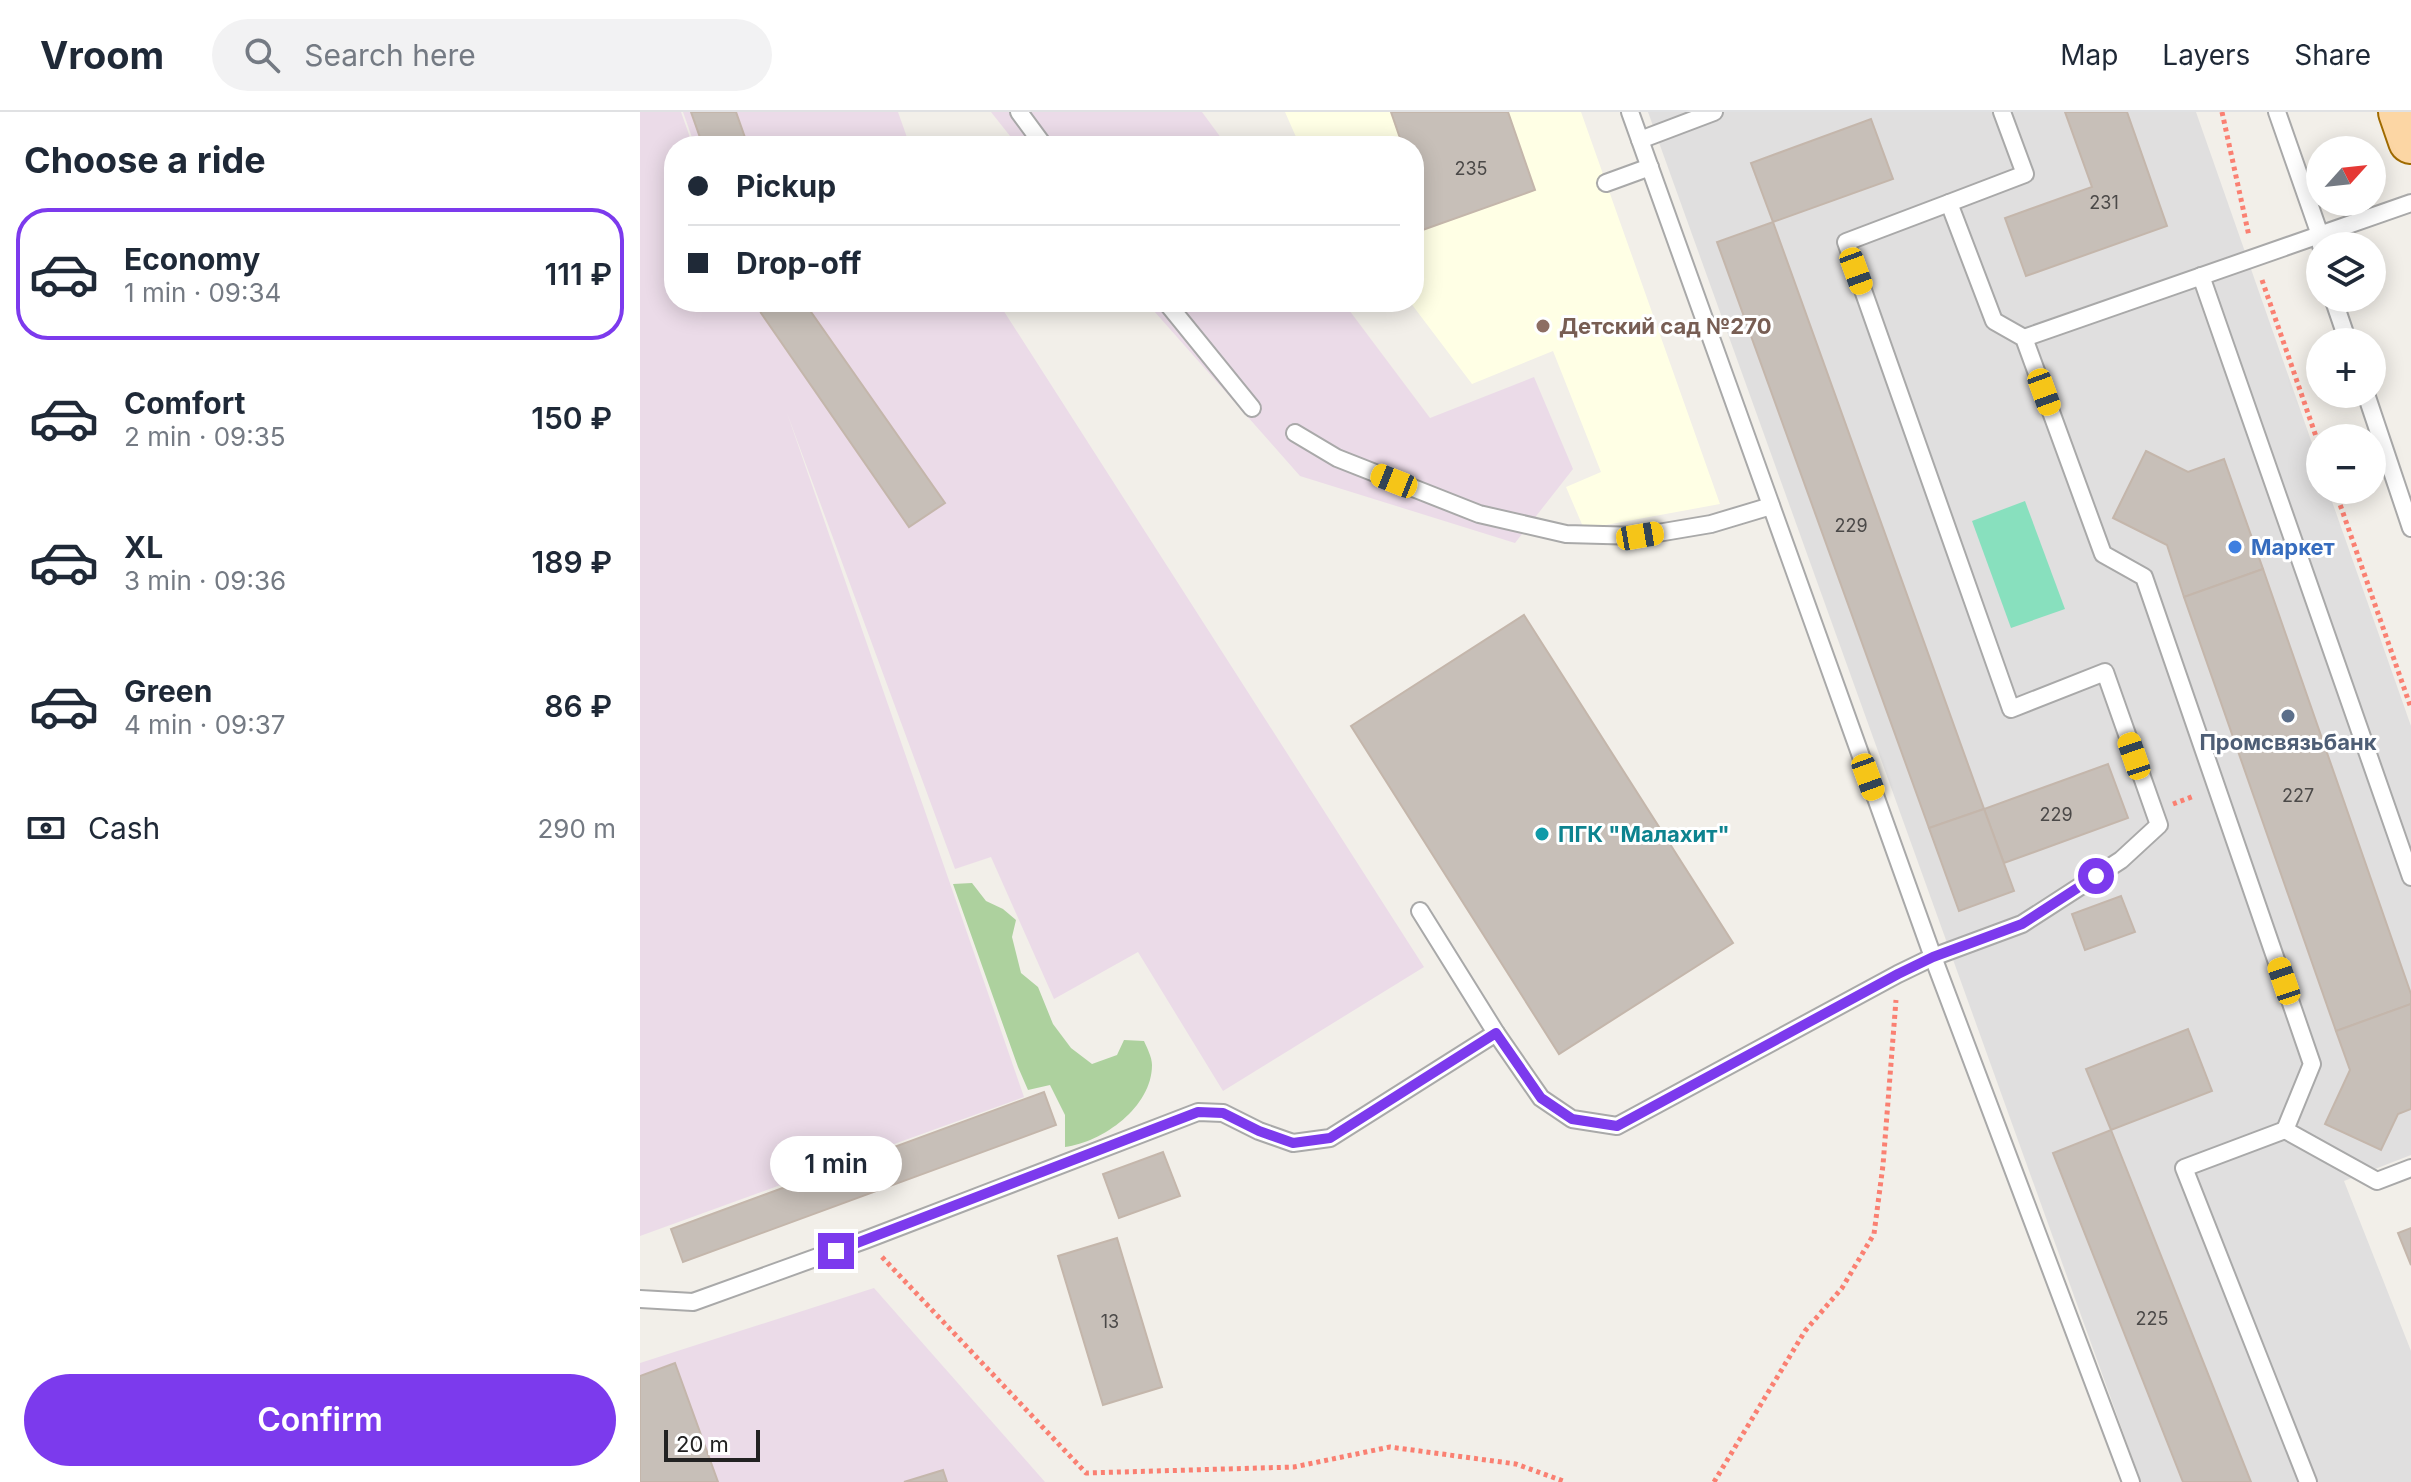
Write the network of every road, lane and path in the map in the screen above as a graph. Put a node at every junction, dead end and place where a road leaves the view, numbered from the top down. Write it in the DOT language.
graph roads {
  1 [pos="1019,112"];
  2 [pos="1630,112"];
  3 [pos="1714,112"];
  4 [pos="2002,112"];
  5 [pos="2277,112"];
  6 [pos="2401,112"];
  7 [pos="1037,136"];
  8 [pos="1640,140"];
  9 [pos="2411,141"];
  10 [pos="1650,167"];
  11 [pos="1606,183"];
  12 [pos="1949,203"];
  13 [pos="2411,203"];
  14 [pos="2318,232"];
  15 [pos="2340,232"];
  16 [pos="2306,244"];
  17 [pos="2201,276"];
  18 [pos="1174,312"];
  19 [pos="2024,338"];
  20 [pos="1252,408"];
  21 [pos="2371,408"];
  22 [pos="1295,433"];
  23 [pos="2340,504"];
  24 [pos="1771,506"];
  25 [pos="2411,528"];
  26 [pos="2411,708"];
  27 [pos="2217,787"];
  28 [pos="2154,811"];
  29 [pos="2411,877"];
  30 [pos="1420,911"];
  31 [pos="1933,957"];
  32 [pos="1898,974"];
  33 [pos="1496,1033"];
  34 [pos="2285,1130"];
  35 [pos="2411,1168"];
  36 [pos="865,1240"];
  37 [pos="640,1299"];
  38 [pos="1566,1482"];
  39 [pos="1714,1482"];
  40 [pos="2131,1482"];
  41 [pos="2308,1482"];
  1 -- 7 [label="lane"];
  2 -- 8 [label="lane"];
  3 -- 8 [label="lane"];
  4 -- 12 [label="lane"];
  5 -- 14 [label="lane"];
  6 -- 9 [label="main road"];
  8 -- 10 [label="lane"];
  10 -- 11 [label="lane"];
  10 -- 24 [label="lane"];
  12 -- 19 [label="lane"];
  12 -- 28 [label="lane"];
  13 -- 15 [label="lane"];
  16 -- 17 [label="lane"];
  17 -- 19 [label="lane"];
  17 -- 29 [label="lane"];
  18 -- 20 [label="lane"];
  19 -- 27 [label="lane"];
  21 -- 25 [label="lane"];
  22 -- 24 [label="lane"];
  23 -- 26 [label="path"];
  24 -- 31 [label="lane"];
  27 -- 28 [label="path"];
  27 -- 34 [label="lane"];
  28 -- 31 [label="lane"];
  30 -- 33 [label="lane"];
  31 -- 32 [label="lane"];
  31 -- 40 [label="lane"];
  32 -- 33 [label="lane"];
  32 -- 39 [label="path"];
  33 -- 36 [label="lane"];
  34 -- 35 [label="lane"];
  34 -- 41 [label="lane"];
  36 -- 37 [label="lane"];
  36 -- 38 [label="path"];
}
